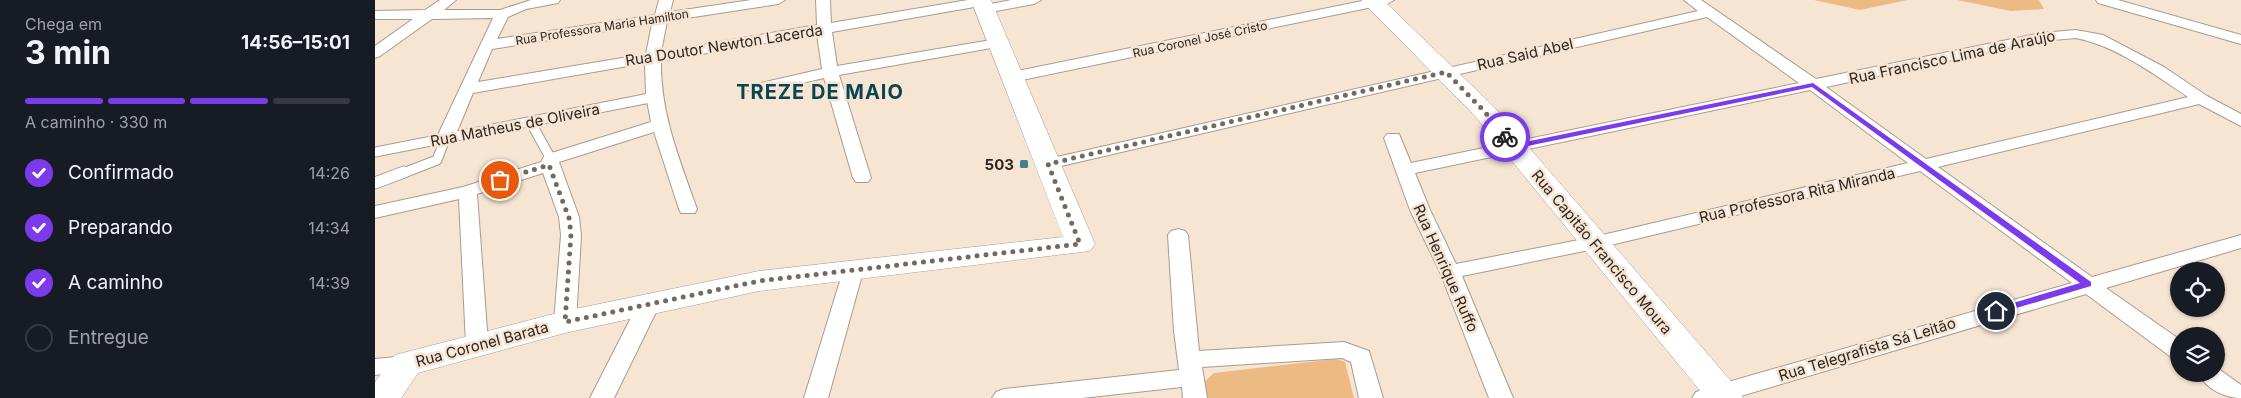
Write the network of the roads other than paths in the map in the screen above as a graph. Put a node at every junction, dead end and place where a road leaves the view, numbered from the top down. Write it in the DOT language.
graph roads {
  1 [pos="449,0"];
  2 [pos="545,0"];
  3 [pos="666,0"];
  4 [pos="778,0"];
  5 [pos="823,0"];
  6 [pos="1035,0"];
  7 [pos="1691,0"];
  8 [pos="2103,0"];
  9 [pos="2159,0"];
  10 [pos="1377,1"];
  11 [pos="983,4"];
  12 [pos="1711,12"];
  13 [pos="2149,12"];
  14 [pos="502,14"];
  15 [pos="375,15"];
  16 [pos="427,15"];
  17 [pos="661,18"];
  18 [pos="822,29"];
  19 [pos="2241,40"];
  20 [pos="997,43"];
  21 [pos="485,45"];
  22 [pos="2115,47"];
  23 [pos="375,53"];
  24 [pos="653,56"];
  25 [pos="830,72"];
  26 [pos="1446,72"];
  27 [pos="1013,78"];
  28 [pos="1813,85"];
  29 [pos="467,89"];
  30 [pos="754,90"];
  31 [pos="655,97"];
  32 [pos="2201,99"];
  33 [pos="2241,121"];
  34 [pos="531,123"];
  35 [pos="660,125"];
  36 [pos="1393,138"];
  37 [pos="445,139"];
  38 [pos="1513,147"];
  39 [pos="375,152"];
  40 [pos="550,162"];
  41 [pos="1048,164"];
  42 [pos="1921,166"];
  43 [pos="1405,170"];
  44 [pos="862,178"];
  45 [pos="375,183"];
  46 [pos="468,191"];
  47 [pos="688,209"];
  48 [pos="375,212"];
  49 [pos="1177,235"];
  50 [pos="2241,241"];
  51 [pos="1594,243"];
  52 [pos="854,268"];
  53 [pos="1450,272"];
  54 [pos="2087,284"];
  55 [pos="649,304"];
  56 [pos="565,322"];
  57 [pos="477,344"];
  58 [pos="2170,344"];
  59 [pos="391,366"];
  60 [pos="1192,378"];
  61 [pos="2221,382"];
  62 [pos="1717,396"];
  63 [pos="2241,397"];
  64 [pos="382,398"];
  65 [pos="602,398"];
  66 [pos="816,398"];
  67 [pos="1004,398"];
  68 [pos="1371,398"];
  69 [pos="1501,398"];
  1 -- 16 [label="street"];
  2 -- 14 [label="street"];
  3 -- 17 [label="street"];
  4 -- 17 [label="street, Rua Professora Maria Hamilton"];
  5 -- 18 [label="street"];
  6 -- 11 [label="street, Rua Doutor Newton Lacerda"];
  7 -- 12 [label="street"];
  8 -- 13 [label="street"];
  9 -- 13 [label="street"];
  10 -- 26 [label="main road, Rua Capitão Francisco Moura"];
  10 -- 27 [label="street, Rua Coronel José Cristo"];
  11 -- 18 [label="street, Rua Doutor Newton Lacerda"];
  11 -- 20 [label="main road"];
  12 -- 26 [label="street, Rua Said Abel"];
  12 -- 28 [label="street"];
  13 -- 19 [label="street"];
  14 -- 16 [label="street"];
  14 -- 21 [label="street"];
  15 -- 16 [label="street"];
  16 -- 23 [label="street"];
  17 -- 21 [label="street, Rua Professora Maria Hamilton"];
  17 -- 24 [label="street"];
  18 -- 24 [label="street, Rua Doutor Newton Lacerda"];
  18 -- 25 [label="street"];
  20 -- 25 [label="street"];
  20 -- 27 [label="main road"];
  21 -- 29 [label="street"];
  22 -- 28 [label="street, Rua Francisco Lima de Araújo"];
  22 -- 32 [label="street"];
  24 -- 29 [label="street, Rua Doutor Newton Lacerda"];
  24 -- 31 [label="street"];
  25 -- 30 [label="street"];
  25 -- 44 [label="street"];
  26 -- 38 [label="main road, Rua Capitão Francisco Moura"];
  26 -- 41 [label="street, Rua Said Abel"];
  27 -- 41 [label="main road"];
  28 -- 38 [label="street, Rua Francisco Lima de Araújo"];
  28 -- 42 [label="street"];
  29 -- 37 [label="street"];
  31 -- 34 [label="lane, Rua Matheus de Oliveira"];
  31 -- 35 [label="street"];
  32 -- 33 [label="street"];
  32 -- 42 [label="street, Rua Professora Rita Miranda"];
  34 -- 37 [label="lane, Rua Matheus de Oliveira"];
  34 -- 40 [label="lane"];
  35 -- 40 [label="street"];
  35 -- 47 [label="street"];
  36 -- 43 [label="street, Rua Henrique Ruffo"];
  37 -- 39 [label="lane, Rua Matheus de Oliveira"];
  37 -- 45 [label="lane"];
  38 -- 43 [label="street, Rua Francisco Lima de Araújo"];
  38 -- 51 [label="main road, Rua Capitão Francisco Moura"];
  40 -- 46 [label="street"];
  40 -- 56 [label="street"];
  41 -- 52 [label="main road, Rua Coronel Barata"];
  42 -- 51 [label="street, Rua Professora Rita Miranda"];
  42 -- 54 [label="street"];
  43 -- 53 [label="street, Rua Henrique Ruffo"];
  46 -- 48 [label="street"];
  46 -- 57 [label="street"];
  49 -- 60 [label="street"];
  50 -- 54 [label="street, Rua Telegrafista Sá Leitão"];
  51 -- 53 [label="street, Rua Professora Rita Miranda"];
  51 -- 62 [label="main road, Rua Capitão Francisco Moura"];
  52 -- 55 [label="main road, Rua Coronel Barata"];
  52 -- 66 [label="street"];
  53 -- 69 [label="street, Rua Henrique Ruffo"];
  54 -- 58 [label="street"];
  54 -- 62 [label="street, Rua Telegrafista Sá Leitão"];
  55 -- 56 [label="main road, Rua Coronel Barata"];
  55 -- 65 [label="street"];
  56 -- 57 [label="main road, Rua Coronel Barata"];
  57 -- 59 [label="main road, Rua Coronel Barata"];
  59 -- 64 [label="main road"];
  60 -- 67 [label="street"];
  60 -- 68 [label="street"];
  61 -- 63 [label="street"];
}
